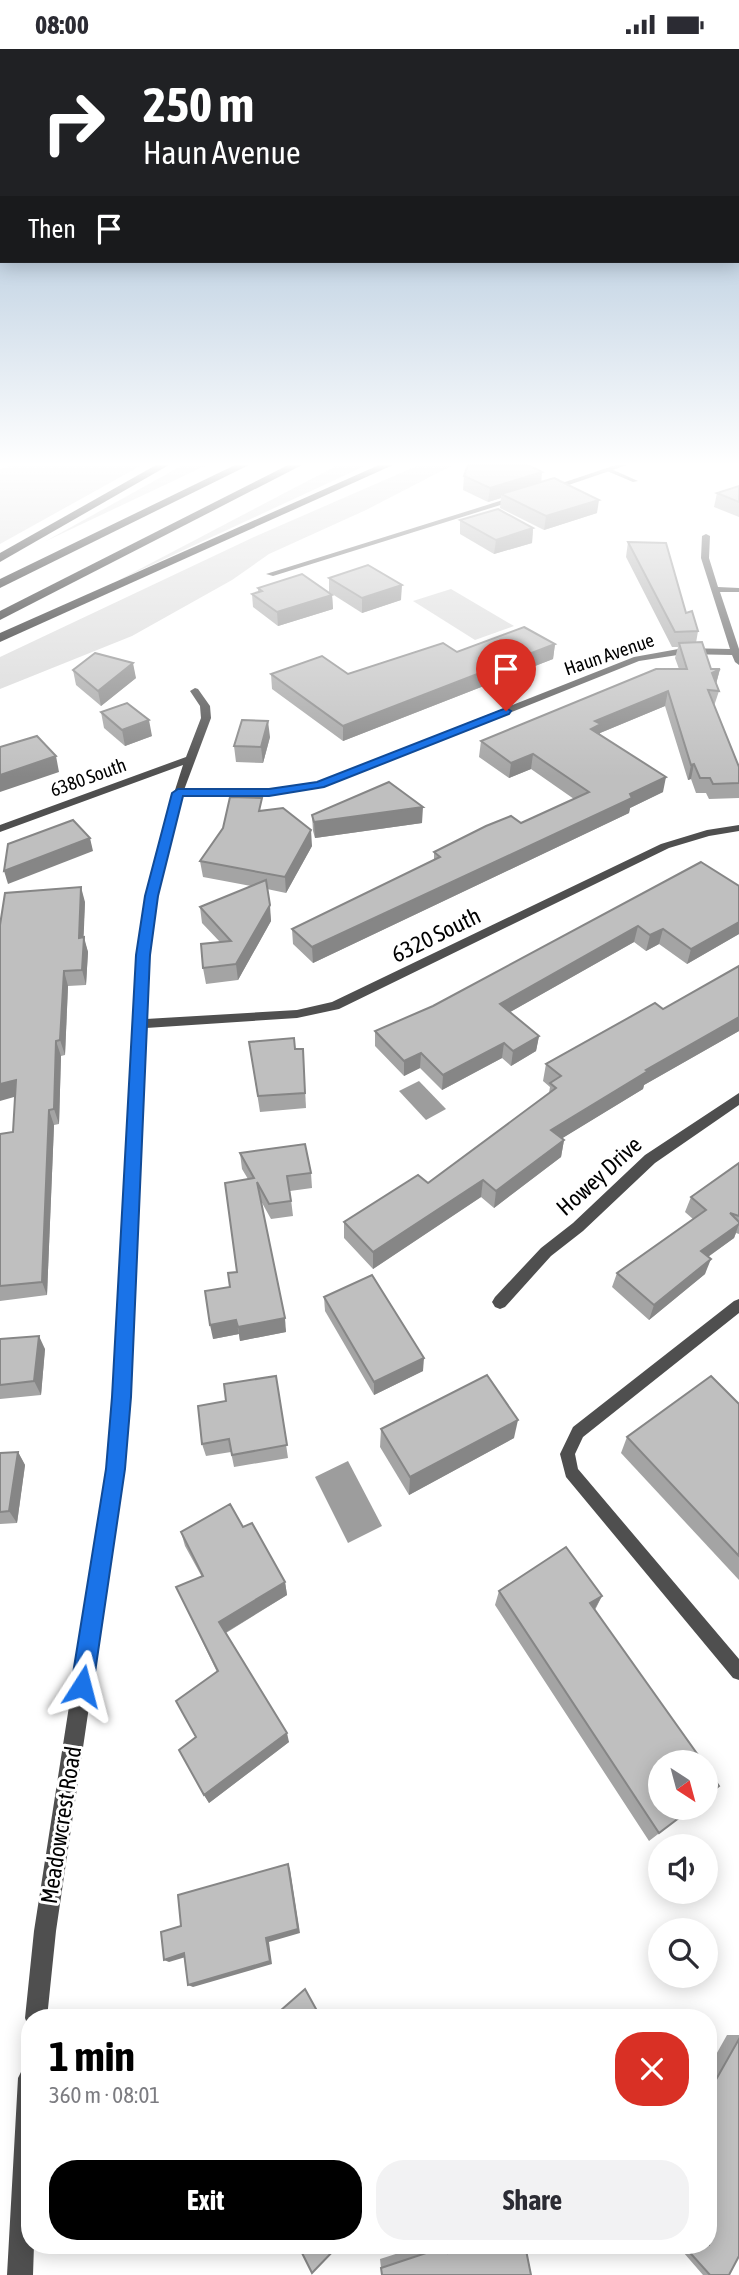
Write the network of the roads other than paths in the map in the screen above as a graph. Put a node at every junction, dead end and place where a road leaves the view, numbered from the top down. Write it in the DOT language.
graph roads {
  1 [pos="31,569"];
  2 [pos="93,569"];
  3 [pos="155,569"];
  4 [pos="290,569"];
  5 [pos="708,569"];
  6 [pos="270,575"];
  7 [pos="0,584"];
  8 [pos="714,589"];
  9 [pos="739,590"];
  10 [pos="0,616"];
  11 [pos="0,638"];
  12 [pos="735,652"];
  13 [pos="739,662"];
  14 [pos="195,691"];
  15 [pos="189,759"];
  16 [pos="178,793"];
  17 [pos="739,828"];
  18 [pos="0,829"];
  19 [pos="138,1024"];
  20 [pos="739,1098"];
  21 [pos="500,1302"];
  22 [pos="739,1305"];
  23 [pos="739,1672"];
  24 [pos="37,2009"];
  25 [pos="21,2254"];
  26 [pos="20,2275"];
  1 -- 7 [label="highway"];
  2 -- 10 [label="highway"];
  3 -- 11 [label="highway"];
  4 -- 6 [label="street"];
  5 -- 8 [label="street"];
  8 -- 9 [label="street"];
  8 -- 12 [label="street"];
  12 -- 13 [label="street"];
  12 -- 16 [label="street, Haun Avenue"];
  14 -- 15 [label="street, Meadowcrest Road"];
  15 -- 16 [label="street, Meadowcrest Road"];
  15 -- 18 [label="street, 6380 South"];
  16 -- 19 [label="street, Meadowcrest Road"];
  17 -- 19 [label="street, 6320 South"];
  19 -- 24 [label="street, Meadowcrest Road"];
  20 -- 21 [label="street, Howey Drive"];
  22 -- 23 [label="lane"];
  25 -- 26 [label="street"];
}
